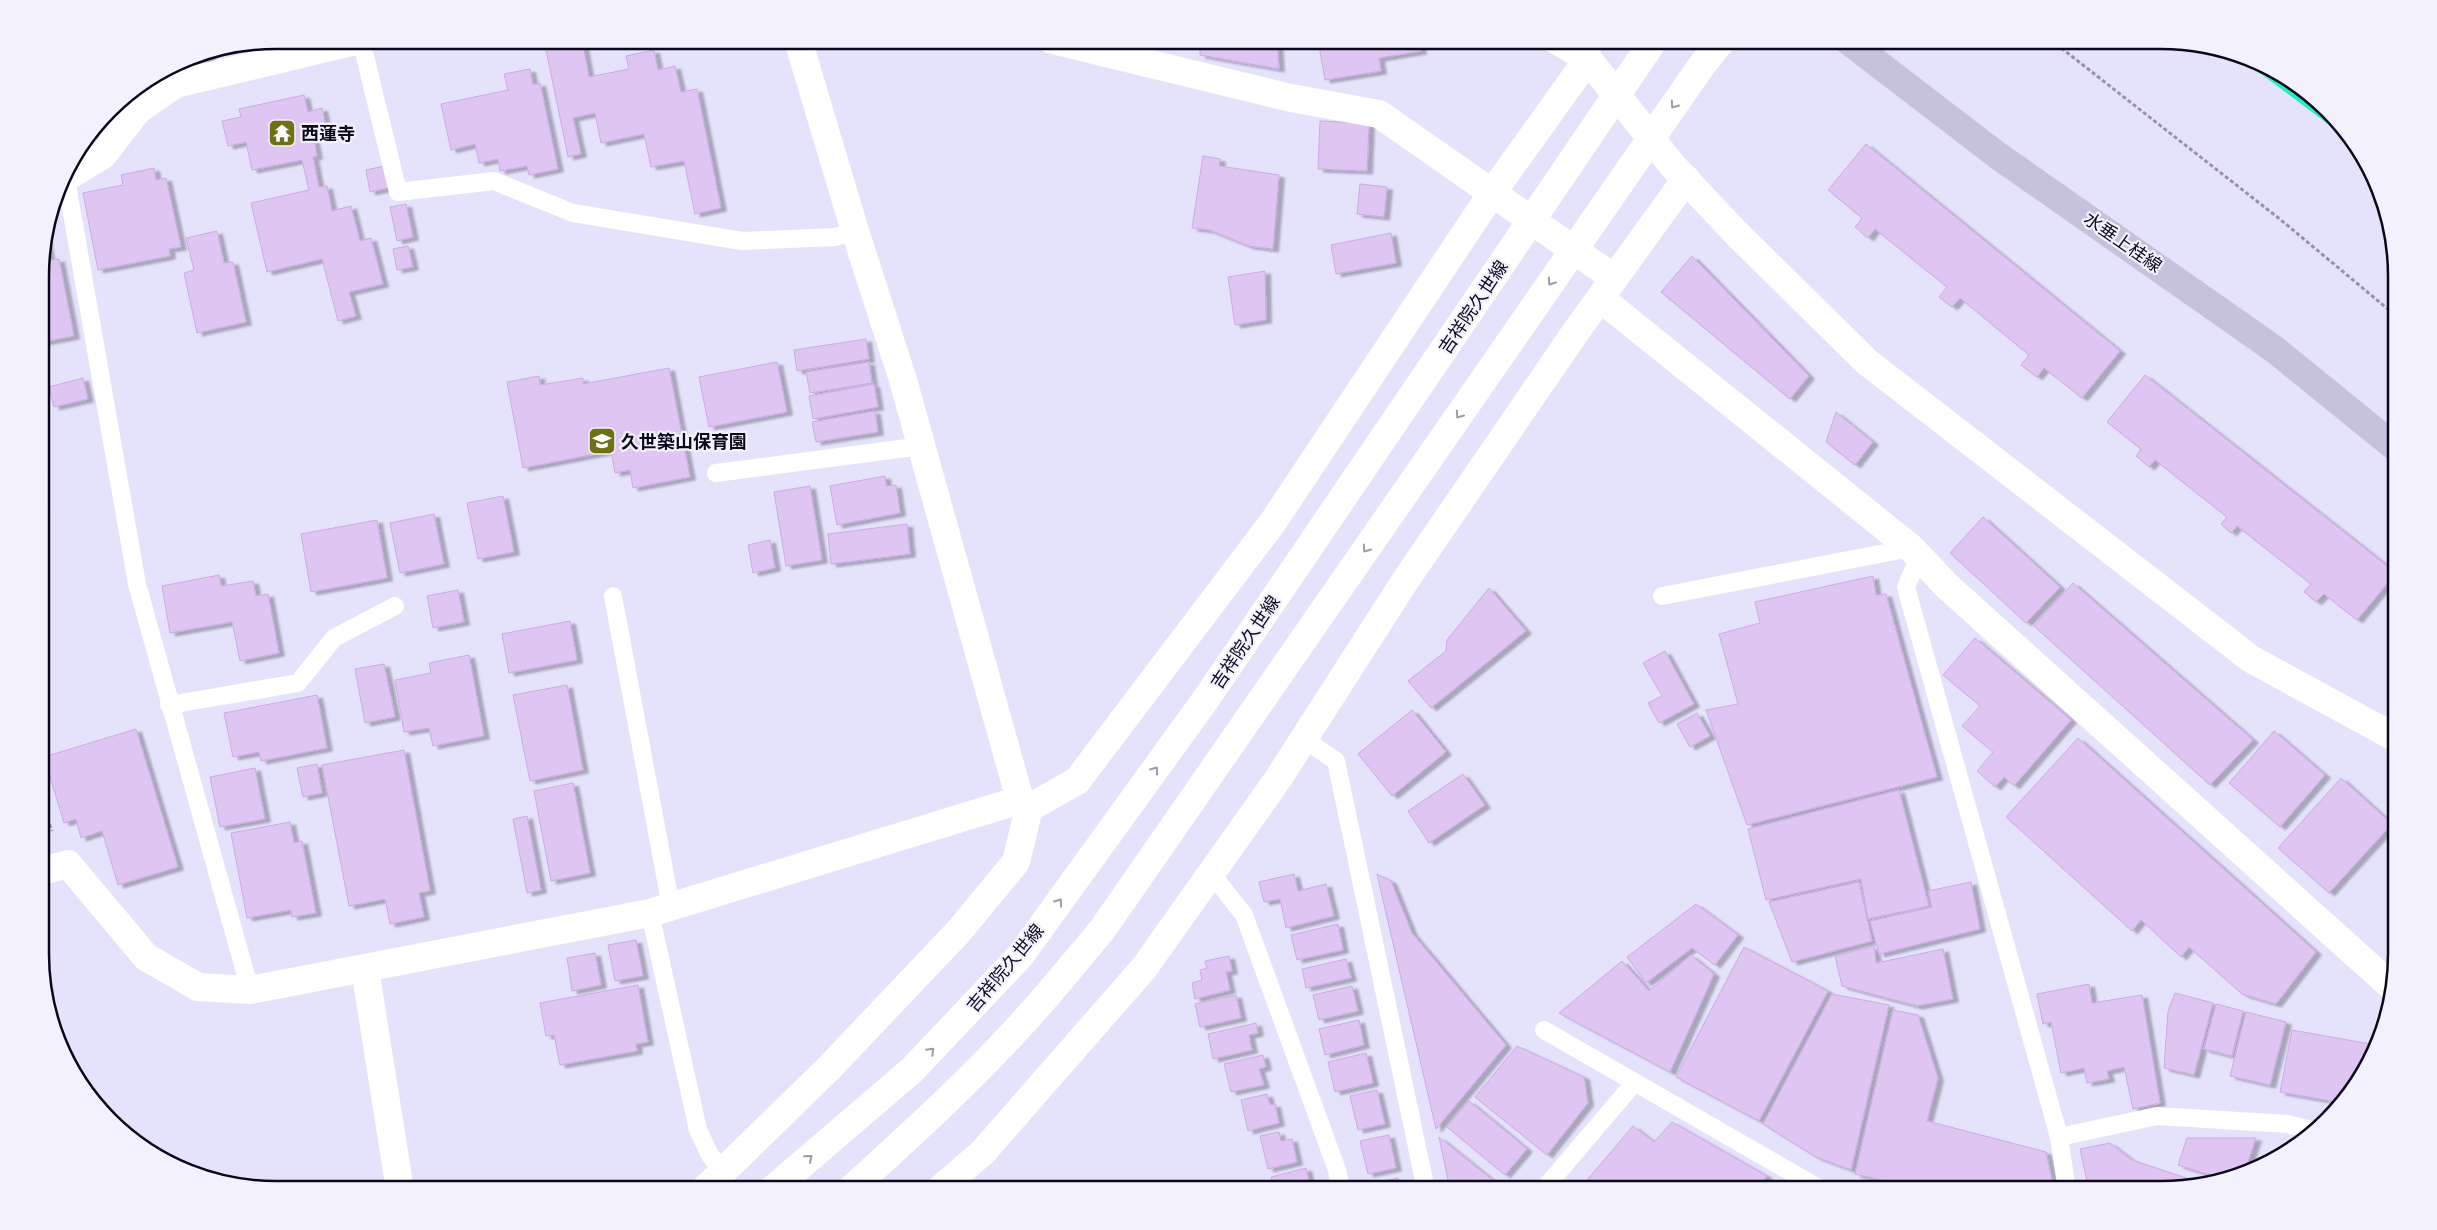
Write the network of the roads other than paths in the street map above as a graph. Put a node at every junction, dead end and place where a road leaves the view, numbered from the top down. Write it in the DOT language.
graph roads {
  1 [pos="323,49"];
  2 [pos="363,49"];
  3 [pos="801,49"];
  4 [pos="1089,49"];
  5 [pos="1648,49"];
  6 [pos="1715,49"];
  7 [pos="1860,49"];
  8 [pos="1586,50"];
  9 [pos="136,100"];
  10 [pos="72,175"];
  11 [pos="1686,179"];
  12 [pos="66,190"];
  13 [pos="1492,193"];
  14 [pos="855,231"];
  15 [pos="1607,288"];
  16 [pos="2388,442"];
  17 [pos="922,446"];
  18 [pos="716,473"];
  19 [pos="1915,553"];
  20 [pos="613,596"];
  21 [pos="1662,596"];
  22 [pos="395,606"];
  23 [pos="169,705"];
  24 [pos="2388,734"];
  25 [pos="1304,739"];
  26 [pos="1024,804"];
  27 [pos="49,869"];
  28 [pos="1211,873"];
  29 [pos="660,910"];
  30 [pos="365,969"];
  31 [pos="2386,982"];
  32 [pos="250,990"];
  33 [pos="1544,1030"];
  34 [pos="1635,1082"];
  35 [pos="2306,1129"];
  36 [pos="2059,1137"];
  37 [pos="713,1180"];
  38 [pos="399,1181"];
  39 [pos="782,1181"];
  40 [pos="860,1181"];
  41 [pos="950,1181"];
  42 [pos="1339,1181"];
  43 [pos="1424,1181"];
  44 [pos="1551,1181"];
  45 [pos="1806,1181"];
  46 [pos="2066,1181"];
  1 -- 9 [label="street"];
  2 -- 14 [label="lane"];
  3 -- 14 [label="street"];
  4 -- 13 [label="street"];
  39 -- 5 [label="street, 吉祥院久世線, one-way"];
  6 -- 40 [label="street, one-way"];
  7 -- 16 [label="main road, 水垂上桂線"];
  8 -- 11 [label="street"];
  8 -- 13 [label="street"];
  9 -- 10 [label="street"];
  11 -- 15 [label="street"];
  11 -- 24 [label="street"];
  12 -- 23 [label="lane"];
  13 -- 15 [label="street"];
  13 -- 26 [label="street"];
  14 -- 17 [label="street"];
  15 -- 19 [label="street"];
  15 -- 25 [label="street"];
  17 -- 18 [label="lane"];
  17 -- 26 [label="street"];
  19 -- 21 [label="lane"];
  19 -- 31 [label="street"];
  19 -- 36 [label="lane"];
  20 -- 29 [label="lane"];
  22 -- 23 [label="lane"];
  23 -- 32 [label="lane"];
  25 -- 28 [label="street"];
  25 -- 43 [label="lane"];
  26 -- 29 [label="street"];
  26 -- 37 [label="street"];
  27 -- 32 [label="street"];
  28 -- 41 [label="street"];
  28 -- 42 [label="lane"];
  29 -- 30 [label="street"];
  29 -- 37 [label="lane"];
  30 -- 32 [label="street"];
  30 -- 38 [label="street"];
  33 -- 34 [label="lane"];
  34 -- 44 [label="lane"];
  34 -- 45 [label="lane"];
  35 -- 36 [label="lane"];
  36 -- 46 [label="lane"];
}
